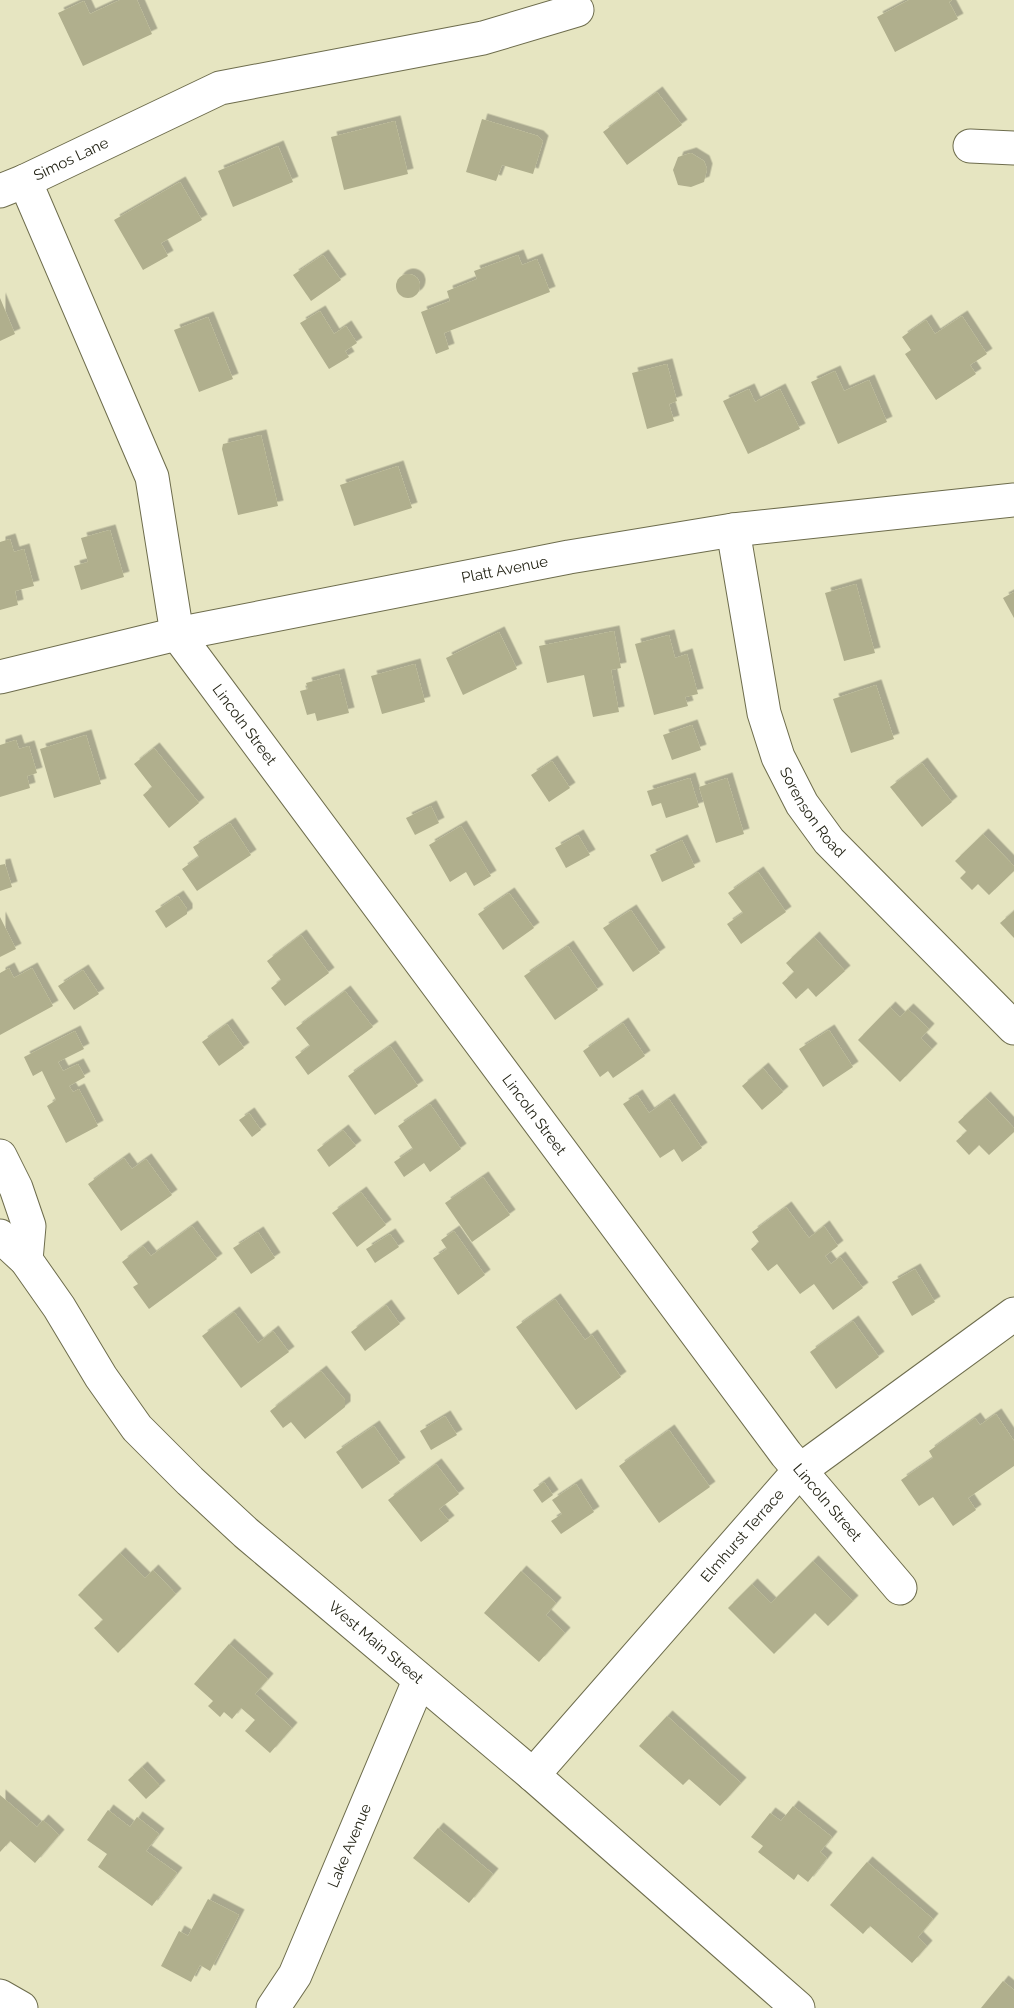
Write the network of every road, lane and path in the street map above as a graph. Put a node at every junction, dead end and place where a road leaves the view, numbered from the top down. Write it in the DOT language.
graph roads {
  1 [pos="577,10"];
  2 [pos="970,146"];
  3 [pos="1014,148"];
  4 [pos="12,186"];
  5 [pos="1014,500"];
  6 [pos="733,530"];
  7 [pos="177,634"];
  8 [pos="0,677"];
  9 [pos="1014,1028"];
  10 [pos="0,1156"];
  11 [pos="0,1236"];
  12 [pos="26,1260"];
  13 [pos="1014,1314"];
  14 [pos="799,1471"];
  15 [pos="900,1588"];
  16 [pos="419,1681"];
  17 [pos="533,1775"];
  18 [pos="0,1996"];
  19 [pos="21,2008"];
  20 [pos="273,2008"];
  21 [pos="798,2008"];
  1 -- 4 [label="street, Simos Lane"];
  2 -- 3 [label="street"];
  4 -- 7 [label="street, Simos Lane"];
  5 -- 6 [label="street, Platt Avenue"];
  6 -- 7 [label="street, Platt Avenue"];
  6 -- 9 [label="street, Sorenson Road"];
  7 -- 8 [label="street, Platt Avenue"];
  7 -- 14 [label="street, Lincoln Street"];
  10 -- 12 [label="street"];
  11 -- 12 [label="street, West Main Street"];
  12 -- 16 [label="street, West Main Street"];
  13 -- 14 [label="street, Elmhurst Terrace"];
  14 -- 15 [label="street, Lincoln Street"];
  14 -- 17 [label="street, Elmhurst Terrace"];
  16 -- 17 [label="street, West Main Street"];
  16 -- 20 [label="street, Lake Avenue"];
  17 -- 21 [label="street, West Main Street"];
  18 -- 19 [label="street"];
}
